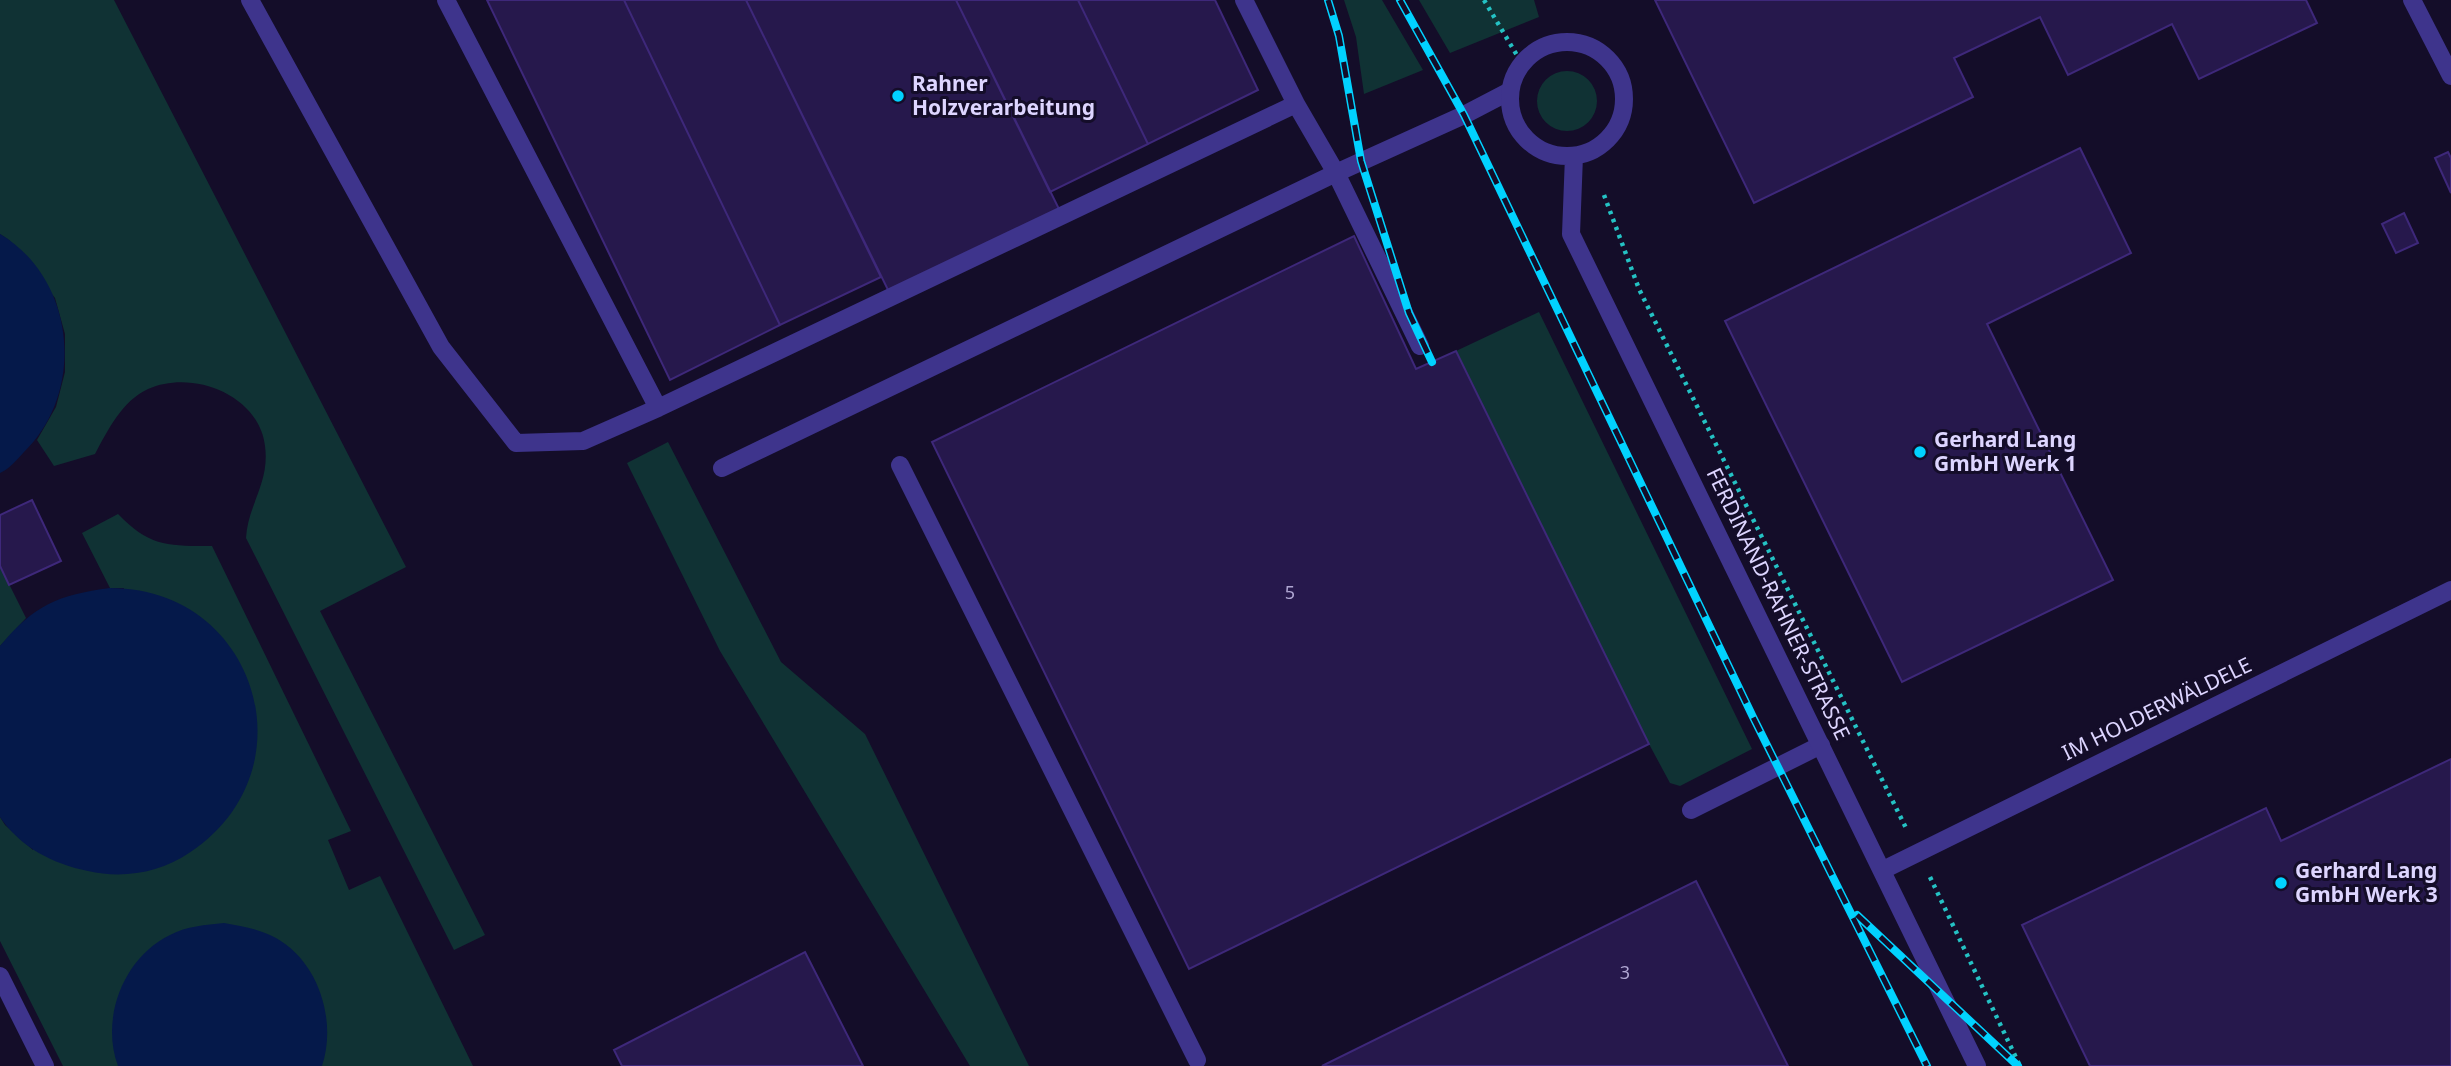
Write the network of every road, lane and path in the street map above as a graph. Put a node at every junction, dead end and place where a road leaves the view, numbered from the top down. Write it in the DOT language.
graph roads {
  1 [pos="250,0"];
  2 [pos="446,0"];
  3 [pos="1244,0"];
  4 [pos="1484,0"];
  5 [pos="2412,0"];
  6 [pos="1522,64"];
  7 [pos="2451,76"];
  8 [pos="1510,91"];
  9 [pos="1296,104"];
  10 [pos="1581,154"];
  11 [pos="1336,173"];
  12 [pos="1420,346"];
  13 [pos="658,408"];
  14 [pos="900,465"];
  15 [pos="722,468"];
  16 [pos="2451,590"];
  17 [pos="1821,745"];
  18 [pos="1690,810"];
  19 [pos="1918,852"];
  20 [pos="1883,870"];
  21 [pos="0,976"];
  22 [pos="1198,1060"];
  23 [pos="45,1066"];
  24 [pos="1977,1066"];
  25 [pos="2020,1066"];
  1 -- 13 [label="street"];
  2 -- 13 [label="street"];
  3 -- 9 [label="street"];
  4 -- 6 [label="path"];
  5 -- 7 [label="street"];
  6 -- 8 [label="street"];
  6 -- 10 [label="street"];
  8 -- 10 [label="street"];
  8 -- 11 [label="street"];
  9 -- 11 [label="street"];
  9 -- 13 [label="street"];
  10 -- 17 [label="street, FERDINAND-RAHNER-STRASSE"];
  10 -- 19 [label="path"];
  11 -- 12 [label="street"];
  11 -- 15 [label="street"];
  14 -- 22 [label="street"];
  16 -- 19 [label="street, IM HOLDERWÄLDELE"];
  17 -- 18 [label="street"];
  17 -- 20 [label="street, FERDINAND-RAHNER-STRASSE"];
  19 -- 20 [label="street, IM HOLDERWÄLDELE"];
  19 -- 25 [label="path"];
  20 -- 24 [label="street, FERDINAND-RAHNER-STRASSE"];
  21 -- 23 [label="street"];
}
